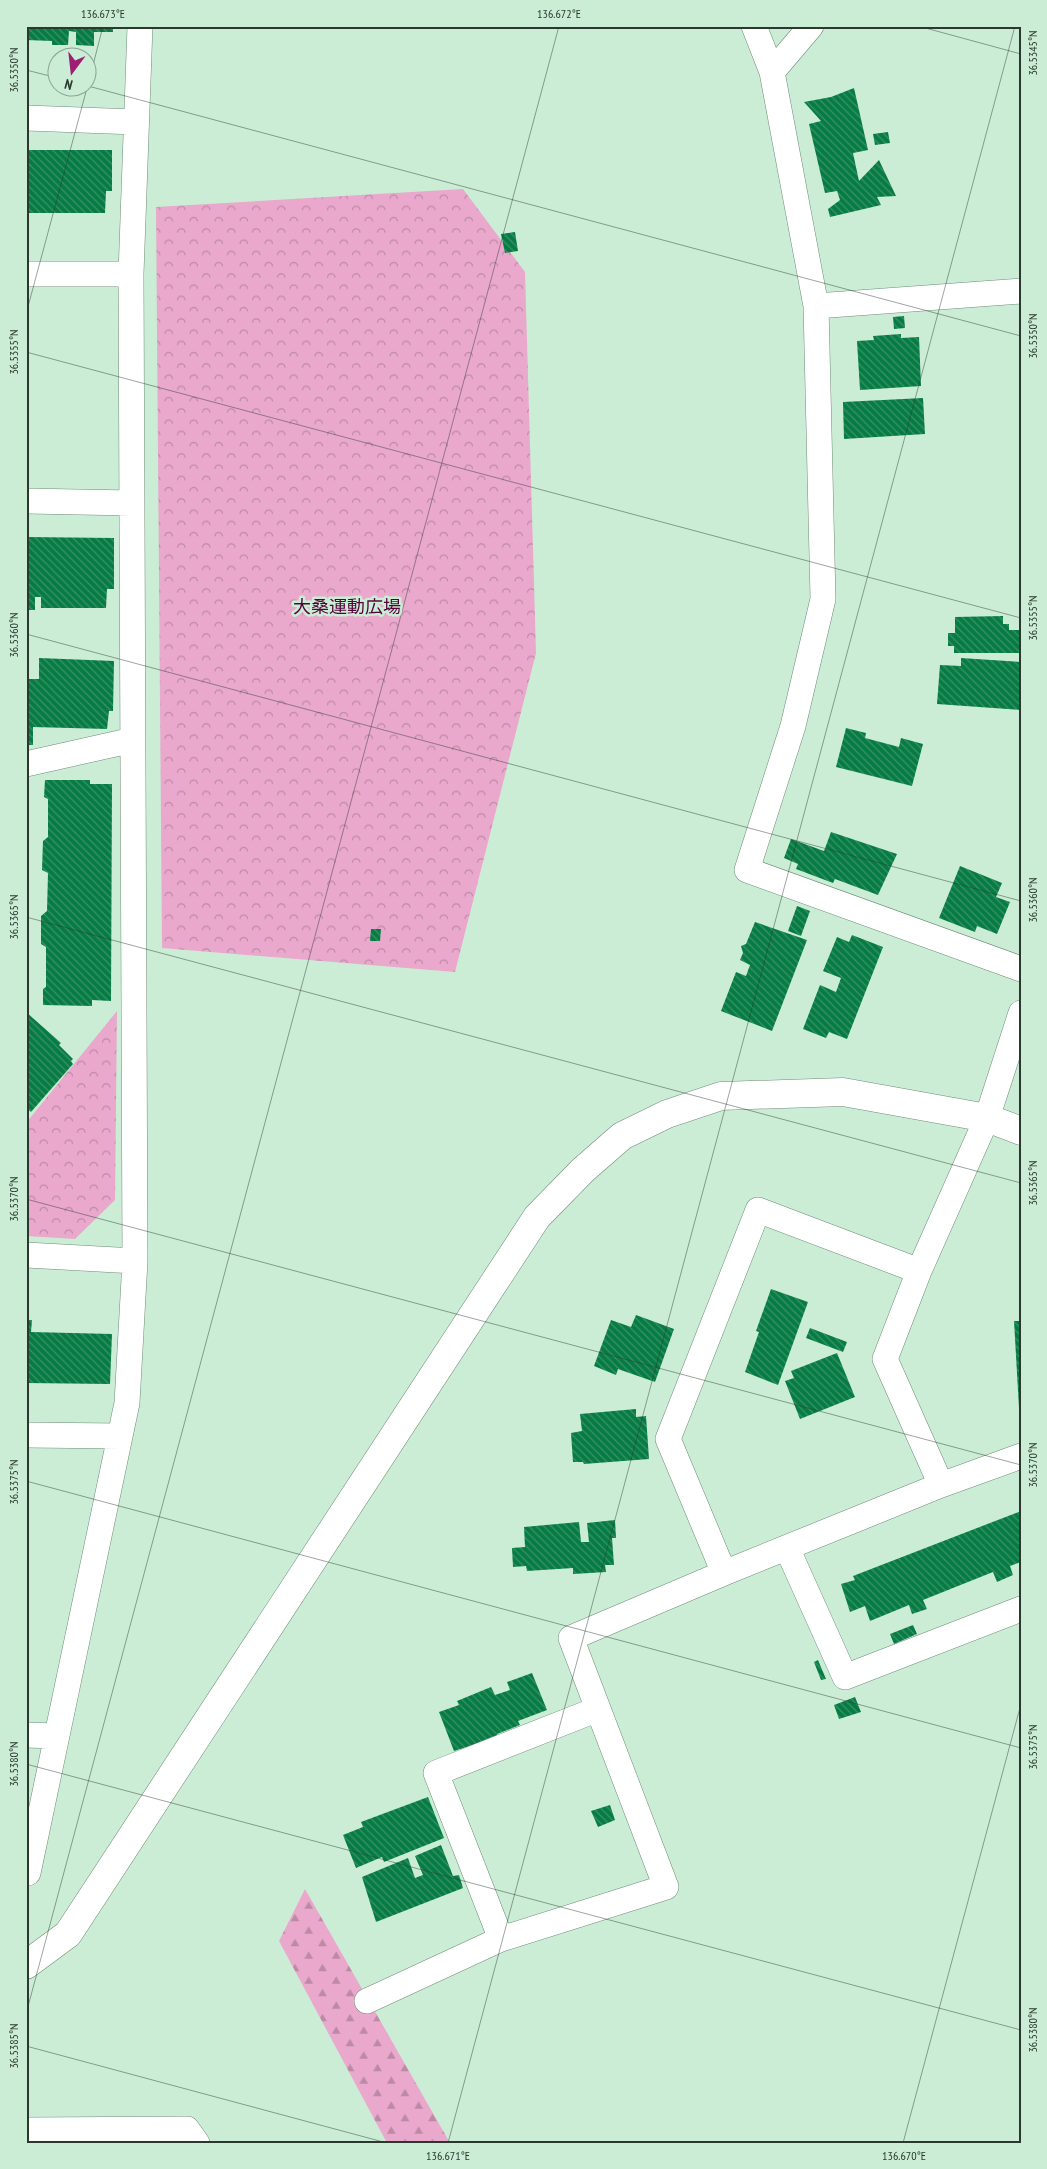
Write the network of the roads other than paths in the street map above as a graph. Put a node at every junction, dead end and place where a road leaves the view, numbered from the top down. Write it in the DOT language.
graph roads {
  1 [pos="140,26"];
  2 [pos="754,26"];
  3 [pos="811,26"];
  4 [pos="772,72"];
  5 [pos="26,118"];
  6 [pos="136,122"];
  7 [pos="26,274"];
  8 [pos="131,274"];
  9 [pos="1021,291"];
  10 [pos="816,306"];
  11 [pos="26,501"];
  12 [pos="132,503"];
  13 [pos="133,740"];
  14 [pos="26,764"];
  15 [pos="1021,968"];
  16 [pos="1021,1013"];
  17 [pos="987,1118"];
  18 [pos="1021,1131"];
  19 [pos="26,1255"];
  20 [pos="135,1262"];
  21 [pos="918,1271"];
  22 [pos="26,1435"];
  23 [pos="120,1436"];
  24 [pos="1021,1456"];
  25 [pos="941,1485"];
  26 [pos="787,1548"];
  27 [pos="724,1574"];
  28 [pos="1021,1609"];
  29 [pos="598,1709"];
  30 [pos="26,1735"];
  31 [pos="57,1736"];
  32 [pos="26,1873"];
  33 [pos="501,1939"];
  34 [pos="26,1964"];
  35 [pos="367,2001"];
  36 [pos="26,2130"];
  37 [pos="197,2143"];
  1 -- 6 [label="street"];
  2 -- 4 [label="street"];
  3 -- 4 [label="street"];
  4 -- 10 [label="street"];
  5 -- 6 [label="street"];
  6 -- 8 [label="street"];
  7 -- 8 [label="street"];
  8 -- 12 [label="street"];
  9 -- 10 [label="street"];
  10 -- 15 [label="street"];
  11 -- 12 [label="street"];
  12 -- 13 [label="street"];
  13 -- 14 [label="street"];
  13 -- 20 [label="street"];
  16 -- 17 [label="street"];
  17 -- 18 [label="street"];
  17 -- 21 [label="street"];
  17 -- 34 [label="street"];
  19 -- 20 [label="street"];
  20 -- 23 [label="street"];
  21 -- 25 [label="street"];
  21 -- 27 [label="street"];
  22 -- 23 [label="street"];
  23 -- 31 [label="street"];
  24 -- 25 [label="street"];
  25 -- 26 [label="street"];
  26 -- 27 [label="street"];
  26 -- 28 [label="street"];
  27 -- 29 [label="street"];
  29 -- 33 [label="street"];
  29 -- 33 [label="street"];
  30 -- 31 [label="street"];
  31 -- 32 [label="street"];
  33 -- 35 [label="street"];
  36 -- 37 [label="street"];
}
